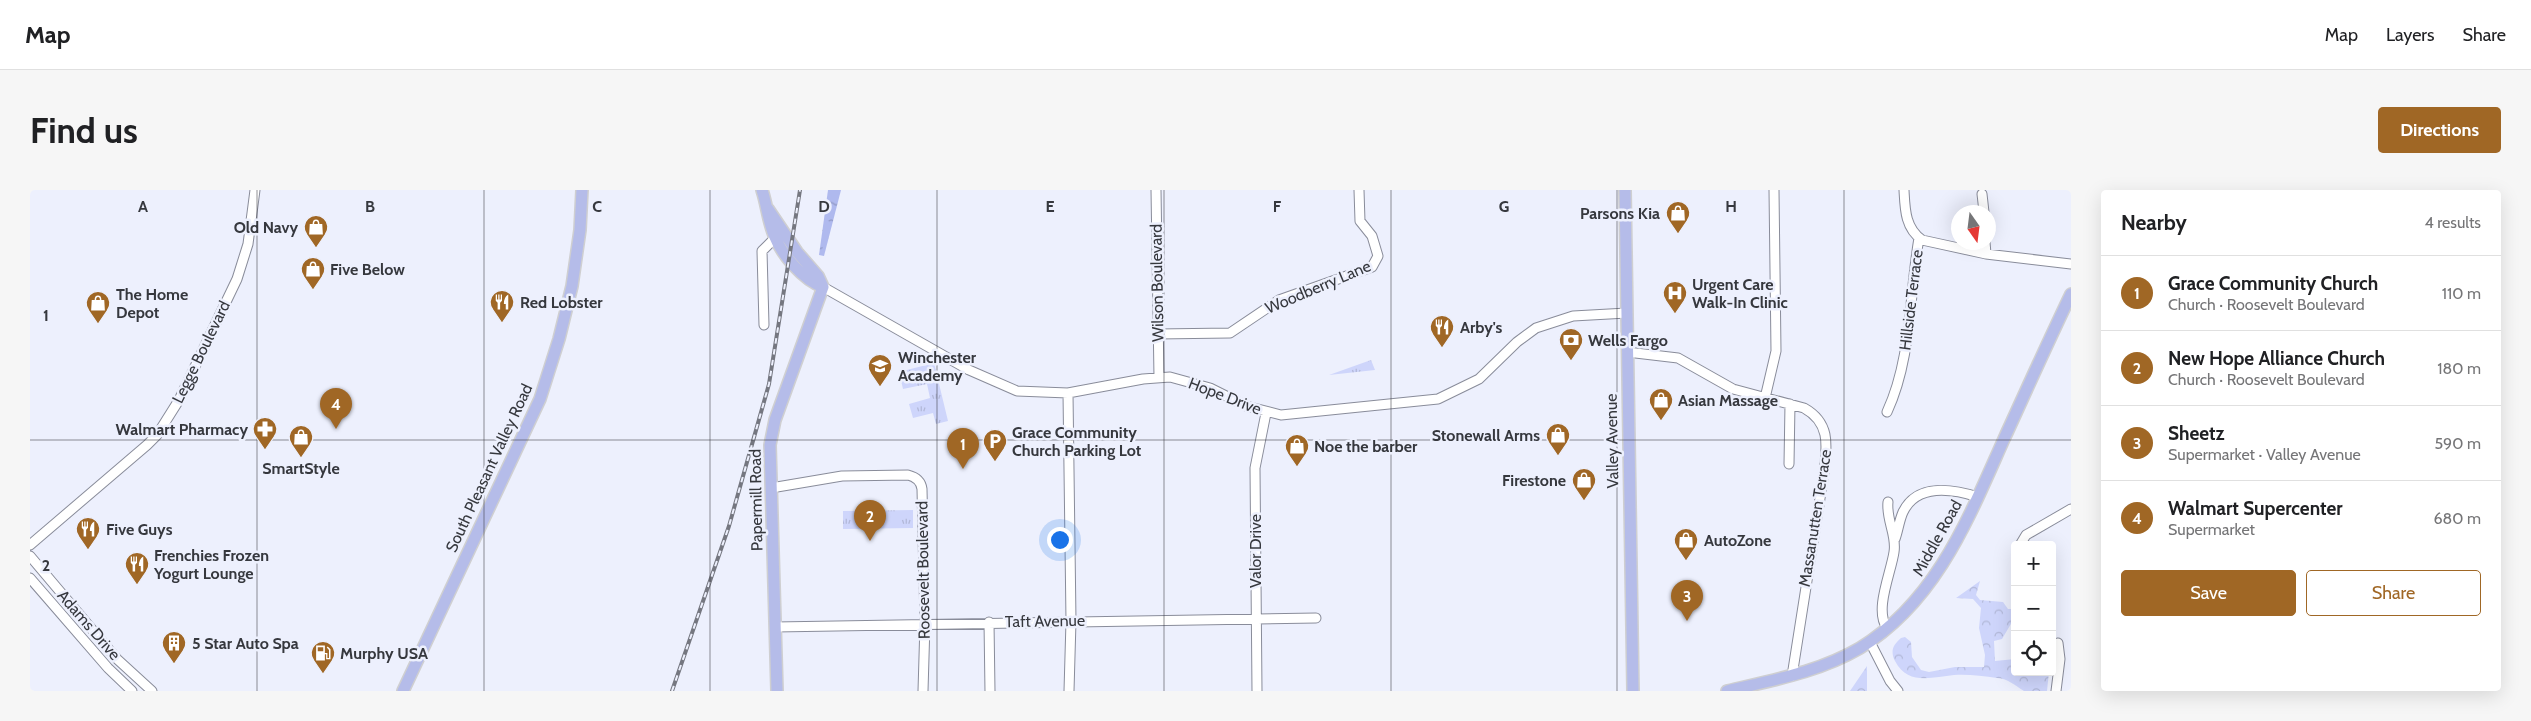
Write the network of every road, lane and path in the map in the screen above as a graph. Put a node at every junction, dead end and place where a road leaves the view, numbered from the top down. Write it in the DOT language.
graph roads {
  1 [pos="255,190"];
  2 [pos="582,190"];
  3 [pos="762,190"];
  4 [pos="1156,190"];
  5 [pos="1359,190"];
  6 [pos="1625,190"];
  7 [pos="1774,190"];
  8 [pos="1904,190"];
  9 [pos="1982,194"];
  10 [pos="1983,205"];
  11 [pos="768,208"];
  12 [pos="775,238"];
  13 [pos="1919,238"];
  14 [pos="1986,250"];
  15 [pos="1986,254"];
  16 [pos="2071,264"];
  17 [pos="823,287"];
  18 [pos="2071,294"];
  19 [pos="1626,313"];
  20 [pos="764,326"];
  21 [pos="1157,334"];
  22 [pos="1627,352"];
  23 [pos="1159,377"];
  24 [pos="1068,393"];
  25 [pos="1765,398"];
  26 [pos="1790,404"];
  27 [pos="1887,412"];
  28 [pos="1266,413"];
  29 [pos="1789,464"];
  30 [pos="771,488"];
  31 [pos="1978,497"];
  32 [pos="1888,502"];
  33 [pos="2071,509"];
  34 [pos="1895,540"];
  35 [pos="2022,541"];
  36 [pos="30,545"];
  37 [pos="30,556"];
  38 [pos="30,578"];
  39 [pos="1316,618"];
  40 [pos="1256,619"];
  41 [pos="1071,621"];
  42 [pos="989,622"];
  43 [pos="925,623"];
  44 [pos="775,627"];
  45 [pos="1887,628"];
  46 [pos="1870,642"];
  47 [pos="2058,643"];
  48 [pos="1792,676"];
  49 [pos="132,691"];
  50 [pos="152,691"];
  51 [pos="403,691"];
  52 [pos="776,691"];
  53 [pos="923,691"];
  54 [pos="990,691"];
  55 [pos="1069,691"];
  56 [pos="1257,691"];
  57 [pos="1633,691"];
  58 [pos="1727,691"];
  59 [pos="1898,691"];
  60 [pos="2056,691"];
  1 -- 36 [label="street, Legge Boulevard"];
  2 -- 51 [label="main road, South Pleasant Valley Road"];
  3 -- 11 [label="main road"];
  4 -- 21 [label="street, Wilson Boulevard"];
  5 -- 21 [label="street, Woodberry Lane"];
  6 -- 19 [label="main road, Valley Avenue"];
  7 -- 25 [label="street"];
  8 -- 13 [label="street, Hillside Terrace"];
  9 -- 10 [label="street"];
  11 -- 12 [label="main road"];
  11 -- 17 [label="main road"];
  12 -- 17 [label="main road"];
  12 -- 20 [label="street"];
  13 -- 15 [label="street"];
  13 -- 27 [label="street, Hillside Terrace"];
  14 -- 15 [label="street"];
  15 -- 16 [label="street"];
  17 -- 24 [label="street, Hope Drive"];
  17 -- 30 [label="main road, Papermill Road"];
  18 -- 31 [label="main road, Middle Road"];
  19 -- 22 [label="main road, Valley Avenue"];
  19 -- 28 [label="street, Hope Drive"];
  21 -- 23 [label="street, Wilson Boulevard"];
  22 -- 25 [label="street, Massanutten Terrace"];
  22 -- 57 [label="main road, Valley Avenue"];
  23 -- 24 [label="street, Hope Drive"];
  23 -- 28 [label="street, Hope Drive"];
  24 -- 41 [label="street"];
  25 -- 26 [label="street, Massanutten Terrace"];
  26 -- 29 [label="street"];
  26 -- 48 [label="street, Massanutten Terrace"];
  28 -- 40 [label="street, Valor Drive"];
  30 -- 43 [label="street, Roosevelt Boulevard"];
  30 -- 44 [label="main road, Papermill Road"];
  31 -- 34 [label="street"];
  31 -- 45 [label="main road, Middle Road"];
  32 -- 34 [label="street"];
  33 -- 35 [label="street"];
  34 -- 45 [label="street"];
  37 -- 50 [label="street, Adams Drive"];
  38 -- 49 [label="street, Adams Drive"];
  39 -- 40 [label="street, Taft Avenue"];
  40 -- 41 [label="street, Taft Avenue"];
  40 -- 56 [label="street, Valor Drive"];
  41 -- 42 [label="street, Taft Avenue"];
  41 -- 55 [label="street"];
  42 -- 43 [label="street, Taft Avenue"];
  42 -- 54 [label="street"];
  43 -- 44 [label="street, Taft Avenue"];
  43 -- 53 [label="street, Roosevelt Boulevard"];
  44 -- 52 [label="main road, Papermill Road"];
  45 -- 46 [label="main road, Middle Road"];
  46 -- 48 [label="main road, Middle Road"];
  46 -- 59 [label="street"];
  47 -- 60 [label="street"];
  48 -- 58 [label="main road, Middle Road"];
}
